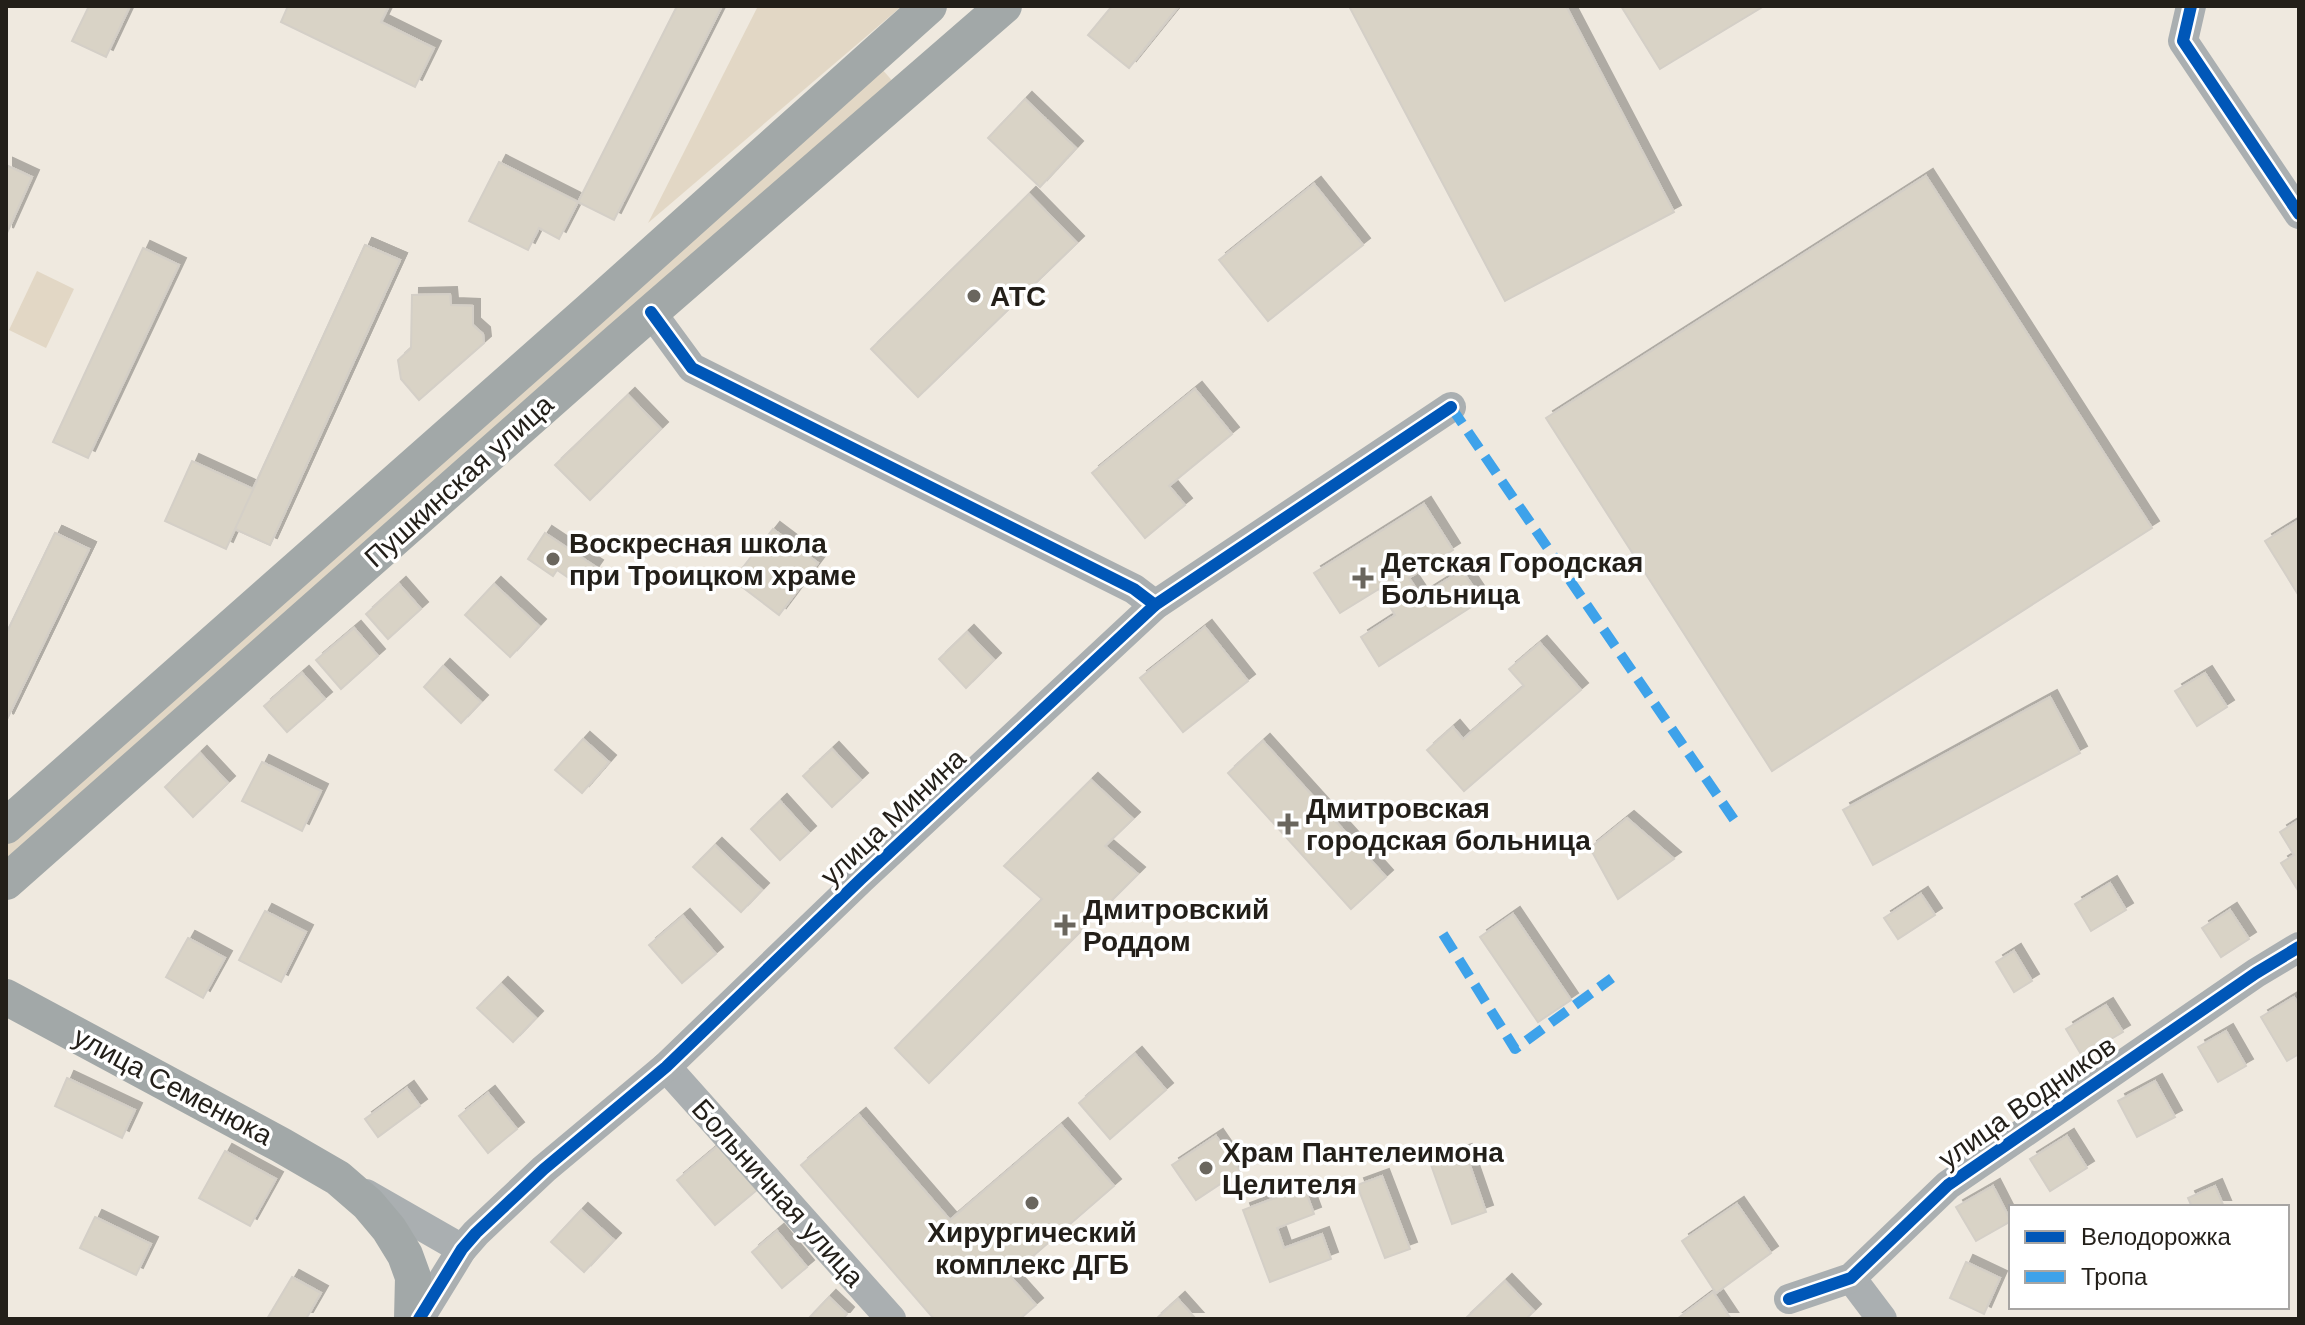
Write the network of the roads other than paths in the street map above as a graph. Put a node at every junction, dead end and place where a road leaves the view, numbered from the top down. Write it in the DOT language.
graph roads {
  1 [pos="929,6"];
  2 [pos="1004,6"];
  3 [pos="2191,6"];
  4 [pos="885,47"];
  5 [pos="915,83"];
  6 [pos="2299,214"];
  7 [pos="651,312"];
  8 [pos="1451,407"];
  9 [pos="1155,605"];
  10 [pos="6,826"];
  11 [pos="6,882"];
  12 [pos="2299,947"];
  13 [pos="6,997"];
  14 [pos="666,1067"];
  15 [pos="338,1178"];
  16 [pos="462,1249"];
  17 [pos="1851,1278"];
  18 [pos="1789,1299"];
  19 [pos="412,1319"];
  20 [pos="419,1319"];
  21 [pos="891,1319"];
  22 [pos="1882,1319"];
  1 -- 4 [label="main road, Пушкинская улица"];
  2 -- 5 [label="main road, Пушкинская улица"];
  3 -- 6 [label="street"];
  4 -- 5 [label="main road"];
  4 -- 10 [label="main road, Пушкинская улица"];
  5 -- 7 [label="main road, Пушкинская улица"];
  7 -- 9 [label="street"];
  7 -- 11 [label="main road, Пушкинская улица"];
  8 -- 9 [label="street, улица Минина"];
  9 -- 14 [label="street, улица Минина"];
  12 -- 17 [label="street, улица Водников"];
  13 -- 15 [label="main road, улица Семенюка"];
  14 -- 16 [label="street, улица Минина"];
  14 -- 21 [label="street, Больничная улица"];
  15 -- 16 [label="street, улица Семенюка"];
  15 -- 19 [label="main road, улица Семенюка"];
  16 -- 20 [label="street, улица Минина"];
  17 -- 18 [label="street, улица Водников"];
  17 -- 22 [label="street"];
}
